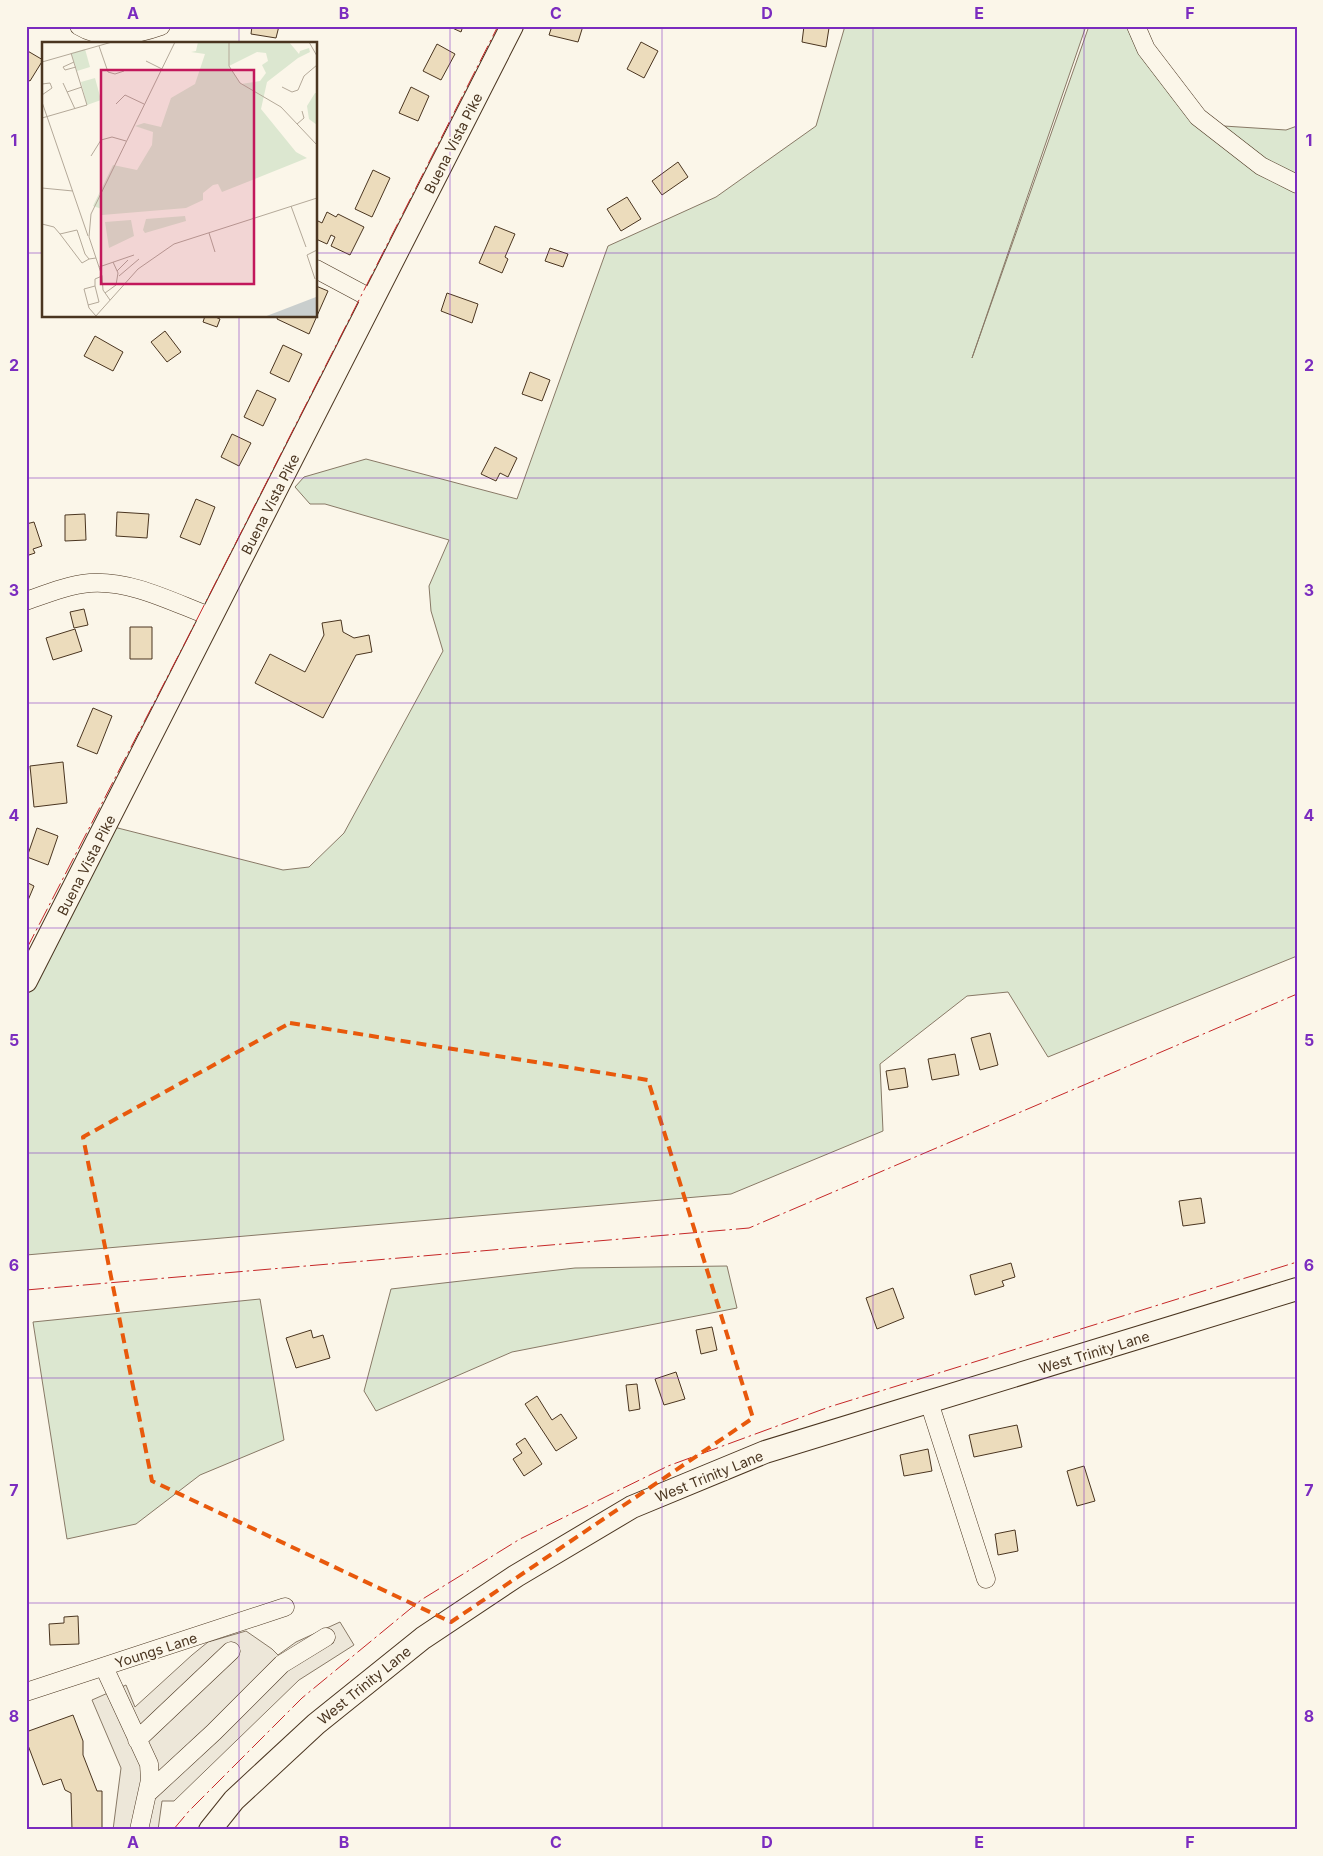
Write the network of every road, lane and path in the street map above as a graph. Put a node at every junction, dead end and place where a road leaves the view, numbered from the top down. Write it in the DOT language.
graph roads {
  1 [pos="79,26"];
  2 [pos="161,26"];
  3 [pos="512,26"];
  4 [pos="1136,26"];
  5 [pos="1297,184"];
  6 [pos="318,270"];
  7 [pos="374,300"];
  8 [pos="26,601"];
  9 [pos="212,617"];
  10 [pos="26,981"];
  11 [pos="1297,1289"];
  12 [pos="929,1402"];
  13 [pos="986,1579"];
  14 [pos="286,1607"];
  15 [pos="326,1637"];
  16 [pos="231,1651"];
  17 [pos="104,1667"];
  18 [pos="26,1692"];
  19 [pos="137,1740"];
  20 [pos="148,1793"];
  21 [pos="139,1830"];
  22 [pos="210,1830"];
  1 -- 2 [label="street"];
  3 -- 7 [label="main road, Buena Vista Pike"];
  4 -- 5 [label="street"];
  6 -- 7 [label="street"];
  7 -- 9 [label="main road, Buena Vista Pike"];
  8 -- 9 [label="street"];
  9 -- 10 [label="main road, Buena Vista Pike"];
  11 -- 12 [label="main road, West Trinity Lane"];
  12 -- 13 [label="street"];
  12 -- 22 [label="main road, West Trinity Lane"];
  14 -- 17 [label="street, Youngs Lane"];
  15 -- 20 [label="street"];
  16 -- 19 [label="street"];
  17 -- 18 [label="street, Youngs Lane"];
  17 -- 19 [label="street"];
  19 -- 20 [label="street"];
  20 -- 21 [label="street"];
}
